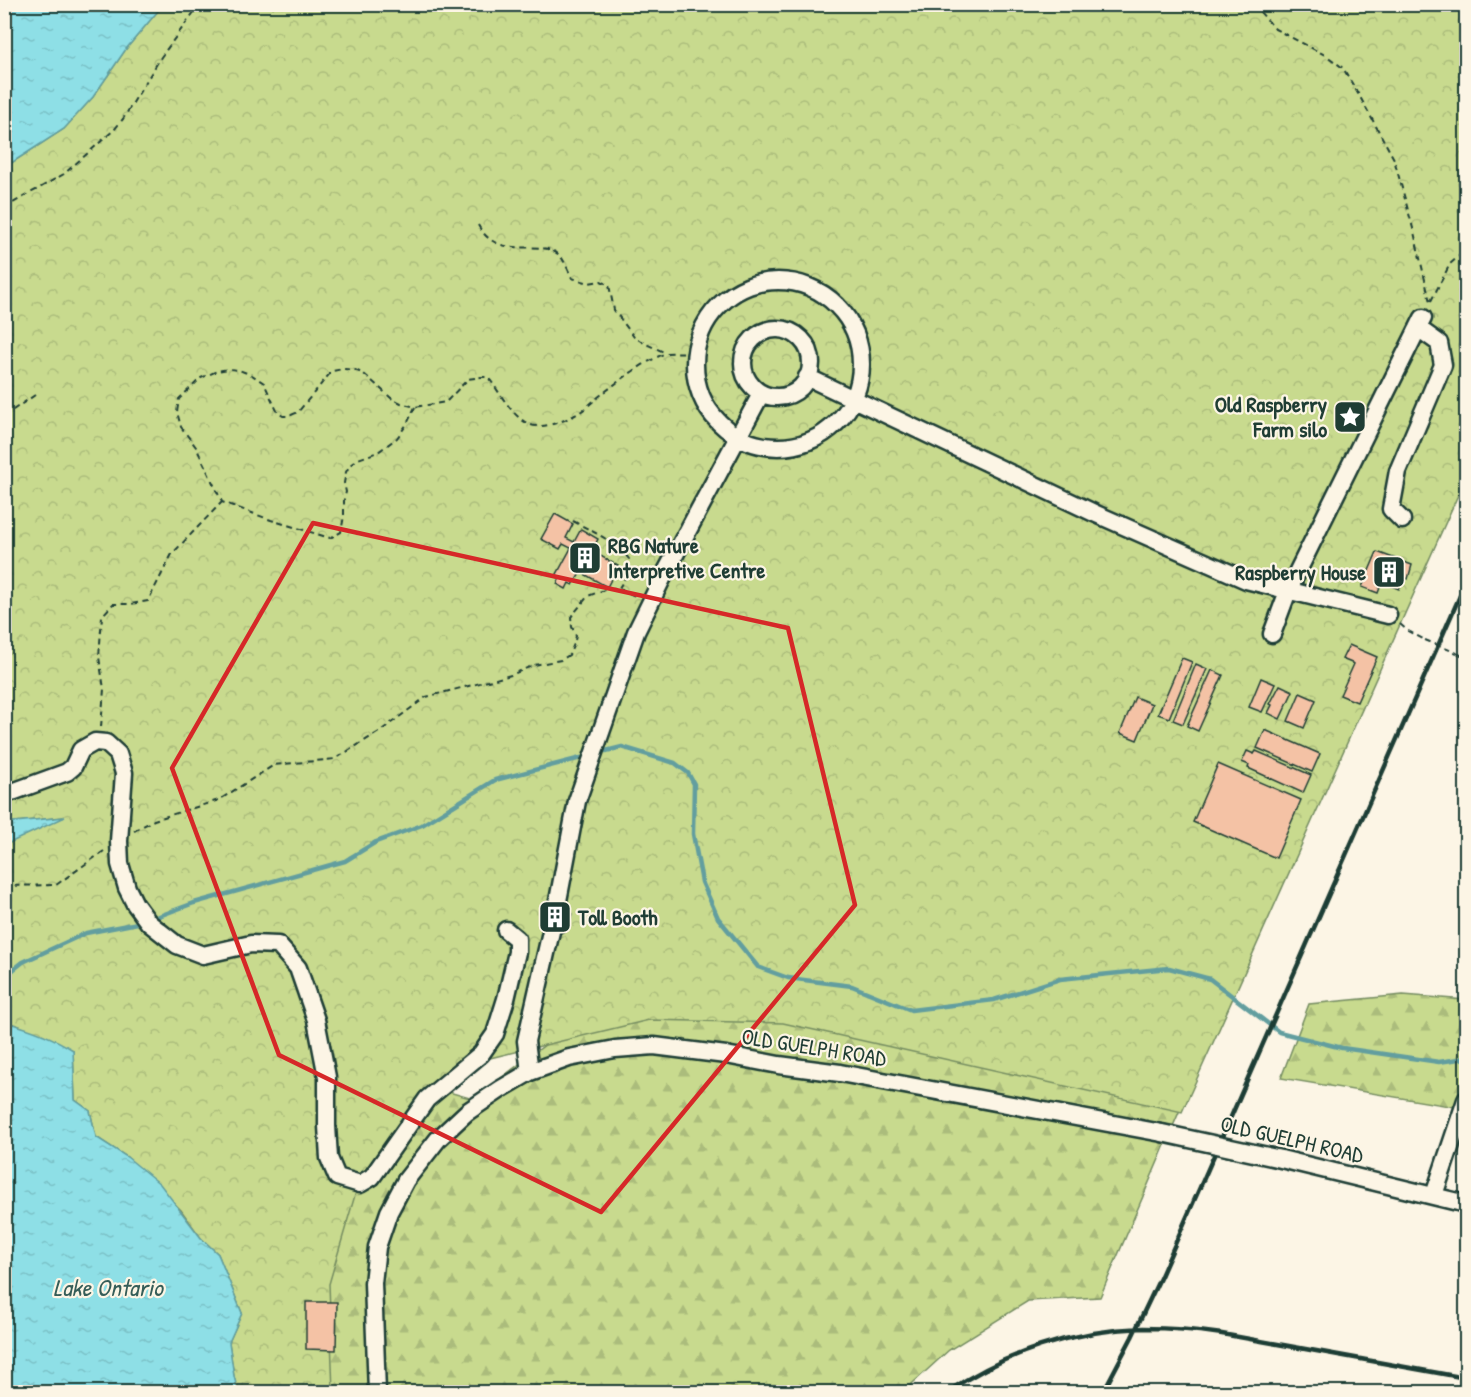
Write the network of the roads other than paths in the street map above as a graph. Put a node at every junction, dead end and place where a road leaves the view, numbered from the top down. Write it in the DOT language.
graph roads {
  1 [pos="807,377"];
  2 [pos="761,394"];
  3 [pos="853,399"];
  4 [pos="737,437"];
  5 [pos="1402,520"];
  6 [pos="1288,591"];
  7 [pos="1389,615"];
  8 [pos="1272,634"];
  9 [pos="4,794"];
  10 [pos="506,930"];
  11 [pos="530,1072"];
  12 [pos="1467,1101"];
  13 [pos="1434,1195"];
  14 [pos="1467,1204"];
  15 [pos="377,1392"];
  1 -- 2 [label="street"];
  1 -- 2 [label="street"];
  1 -- 3 [label="street"];
  2 -- 4 [label="street"];
  3 -- 4 [label="street"];
  3 -- 4 [label="street"];
  3 -- 6 [label="street"];
  4 -- 11 [label="street"];
  5 -- 6 [label="street"];
  6 -- 7 [label="street"];
  6 -- 8 [label="street"];
  9 -- 10 [label="street"];
  11 -- 13 [label="street, OLD GUELPH ROAD, bridge"];
  11 -- 15 [label="street, OLD GUELPH ROAD"];
  12 -- 13 [label="street"];
  13 -- 14 [label="street, OLD GUELPH ROAD"];
}
